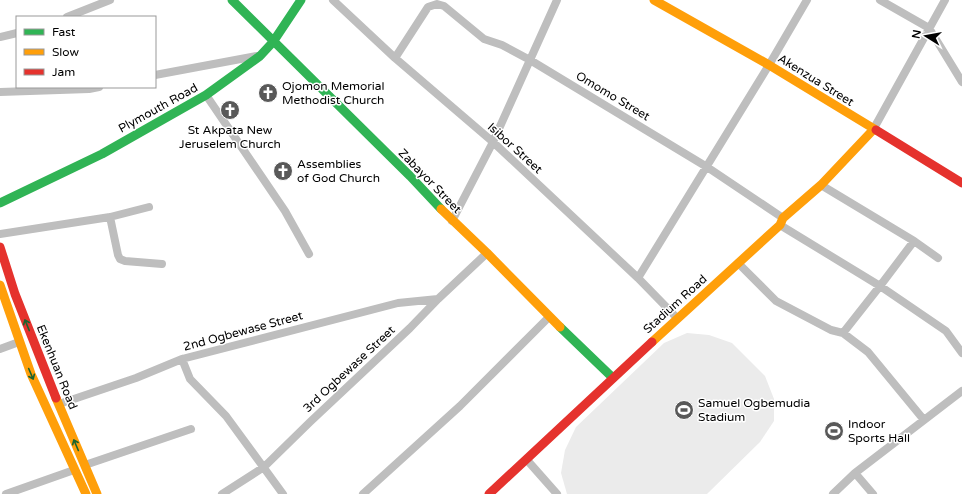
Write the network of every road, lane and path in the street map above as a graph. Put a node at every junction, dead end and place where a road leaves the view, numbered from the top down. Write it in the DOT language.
graph roads {
  1 [pos="110,0"];
  2 [pos="232,0"];
  3 [pos="301,0"];
  4 [pos="333,0"];
  5 [pos="557,0"];
  6 [pos="654,0"];
  7 [pos="807,0"];
  8 [pos="880,0"];
  9 [pos="945,0"];
  10 [pos="70,16"];
  11 [pos="929,28"];
  12 [pos="16,33"];
  13 [pos="0,37"];
  14 [pos="273,42"];
  15 [pos="260,56"];
  16 [pos="395,58"];
  17 [pos="530,60"];
  18 [pos="769,65"];
  19 [pos="156,75"];
  20 [pos="962,82"];
  21 [pos="94,88"];
  22 [pos="0,92"];
  23 [pos="206,95"];
  24 [pos="873,130"];
  25 [pos="493,142"];
  26 [pos="707,167"];
  27 [pos="962,183"];
  28 [pos="821,185"];
  29 [pos="0,202"];
  30 [pos="149,207"];
  31 [pos="110,217"];
  32 [pos="452,220"];
  33 [pos="782,221"];
  34 [pos="0,234"];
  35 [pos="914,241"];
  36 [pos="0,246"];
  37 [pos="487,253"];
  38 [pos="309,254"];
  39 [pos="938,258"];
  40 [pos="738,263"];
  41 [pos="162,264"];
  42 [pos="638,278"];
  43 [pos="0,285"];
  44 [pos="880,286"];
  45 [pos="438,299"];
  46 [pos="549,317"];
  47 [pos="676,318"];
  48 [pos="842,333"];
  49 [pos="19,342"];
  50 [pos="0,349"];
  51 [pos="962,353"];
  52 [pos="182,359"];
  53 [pos="613,378"];
  54 [pos="962,391"];
  55 [pos="58,404"];
  56 [pos="924,420"];
  57 [pos="191,429"];
  58 [pos="527,460"];
  59 [pos="85,465"];
  60 [pos="264,468"];
  61 [pos="74,470"];
  62 [pos="855,473"];
  63 [pos="6,494"];
  64 [pos="86,494"];
  65 [pos="97,494"];
  66 [pos="222,494"];
  67 [pos="283,494"];
  68 [pos="363,494"];
  69 [pos="490,494"];
  70 [pos="558,494"];
  71 [pos="833,494"];
  72 [pos="873,494"];
  1 -- 10 [label="street"];
  2 -- 14 [label="street, Zabayor Street"];
  3 -- 14 [label="street, Plymouth Road"];
  4 -- 16 [label="street, Isibor Street"];
  5 -- 17 [label="street"];
  6 -- 18 [label="street, Akenzua Street"];
  7 -- 18 [label="street"];
  8 -- 11 [label="street"];
  9 -- 11 [label="street"];
  11 -- 20 [label="street"];
  11 -- 24 [label="street"];
  12 -- 13 [label="street"];
  14 -- 15 [label="street, Plymouth Road"];
  14 -- 32 [label="street, Zabayor Street"];
  15 -- 19 [label="street"];
  15 -- 23 [label="street, Plymouth Road"];
  16 -- 17 [label="street, Omomo Street"];
  16 -- 25 [label="street, Isibor Street"];
  17 -- 25 [label="street"];
  17 -- 26 [label="street, Omomo Street"];
  18 -- 24 [label="street, Akenzua Street"];
  18 -- 26 [label="street"];
  21 -- 22 [label="street"];
  23 -- 29 [label="street, Plymouth Road"];
  23 -- 38 [label="street"];
  24 -- 27 [label="street, Akenzua Street"];
  24 -- 28 [label="street, Stadium Road"];
  25 -- 32 [label="street"];
  25 -- 42 [label="street, Isibor Street"];
  26 -- 33 [label="street, Omomo Street"];
  26 -- 42 [label="street"];
  28 -- 33 [label="street, Stadium Road"];
  28 -- 35 [label="street"];
  30 -- 31 [label="street"];
  31 -- 34 [label="street"];
  31 -- 41 [label="street"];
  32 -- 37 [label="street, Zabayor Street"];
  33 -- 40 [label="street, Stadium Road"];
  33 -- 44 [label="street, Omomo Street"];
  35 -- 39 [label="street"];
  35 -- 44 [label="street"];
  55 -- 36 [label="street, Ekenhuan Road, one-way"];
  37 -- 45 [label="street, 3rd Ogbewase Street"];
  37 -- 46 [label="street, Zabayor Street"];
  40 -- 47 [label="street, Stadium Road"];
  40 -- 48 [label="street"];
  42 -- 47 [label="street, Isibor Street"];
  43 -- 49 [label="street, Ekenhuan Road"];
  44 -- 48 [label="street"];
  44 -- 51 [label="street, Omomo Street"];
  45 -- 52 [label="street, 2nd Ogbewase Street"];
  45 -- 60 [label="street, 3rd Ogbewase Street"];
  46 -- 53 [label="street, Zabayor Street"];
  46 -- 68 [label="street"];
  47 -- 53 [label="street, Stadium Road"];
  48 -- 56 [label="street"];
  49 -- 50 [label="street"];
  49 -- 61 [label="street, Ekenhuan Road, one-way"];
  52 -- 55 [label="street, 2nd Ogbewase Street"];
  52 -- 60 [label="street"];
  53 -- 58 [label="street, Stadium Road"];
  54 -- 56 [label="street"];
  59 -- 55 [label="street, Ekenhuan Road, one-way"];
  56 -- 62 [label="street"];
  57 -- 59 [label="street"];
  58 -- 69 [label="street, Stadium Road"];
  58 -- 70 [label="street"];
  59 -- 65 [label="street, Ekenhuan Road"];
  60 -- 66 [label="street, 3rd Ogbewase Street"];
  60 -- 67 [label="street"];
  61 -- 63 [label="street"];
  61 -- 64 [label="street, Ekenhuan Road"];
  62 -- 71 [label="street"];
  62 -- 72 [label="street"];
}
